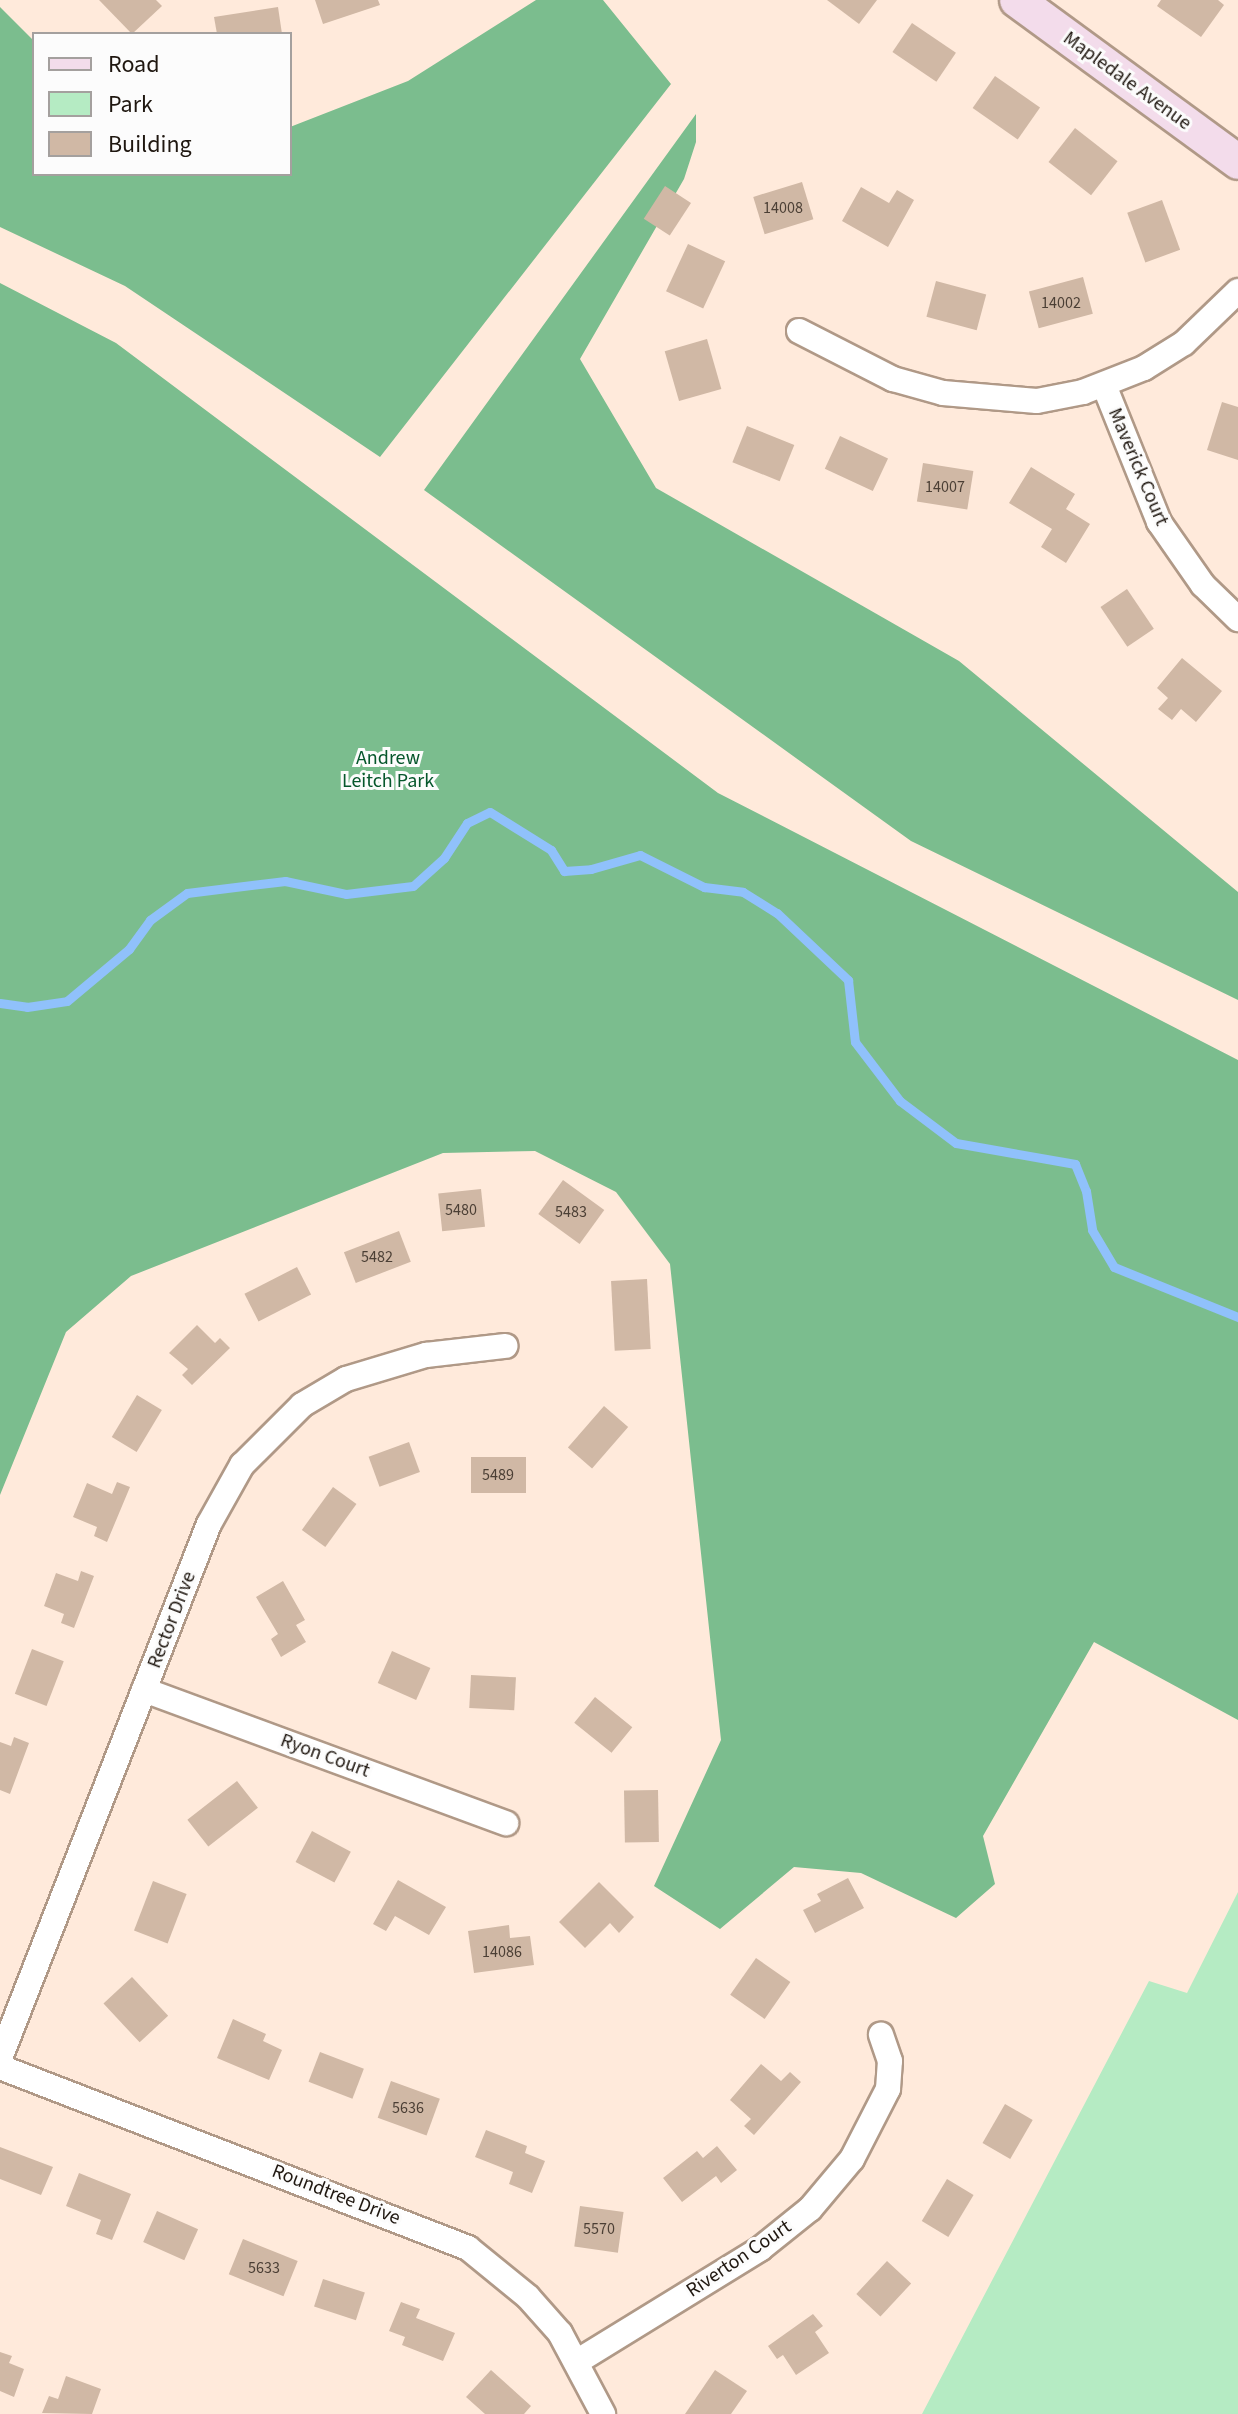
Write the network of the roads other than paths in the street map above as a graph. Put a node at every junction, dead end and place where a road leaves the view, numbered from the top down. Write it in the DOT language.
graph roads {
  1 [pos="1017,0"];
  2 [pos="1238,162"];
  3 [pos="1238,291"];
  4 [pos="799,331"];
  5 [pos="1104,385"];
  6 [pos="1238,619"];
  7 [pos="505,1346"];
  8 [pos="144,1690"];
  9 [pos="506,1823"];
  10 [pos="881,2035"];
  11 [pos="0,2058"];
  12 [pos="0,2067"];
  13 [pos="578,2361"];
  14 [pos="603,2414"];
  1 -- 2 [label="street, Mapledale Avenue"];
  3 -- 5 [label="street"];
  4 -- 5 [label="street"];
  5 -- 6 [label="street, Maverick Court"];
  7 -- 8 [label="street, Rector Drive"];
  8 -- 9 [label="street, Ryon Court"];
  8 -- 11 [label="street, Rector Drive"];
  10 -- 13 [label="street, Riverton Court"];
  12 -- 13 [label="street, Roundtree Drive"];
  13 -- 14 [label="street, Roundtree Drive"];
}
